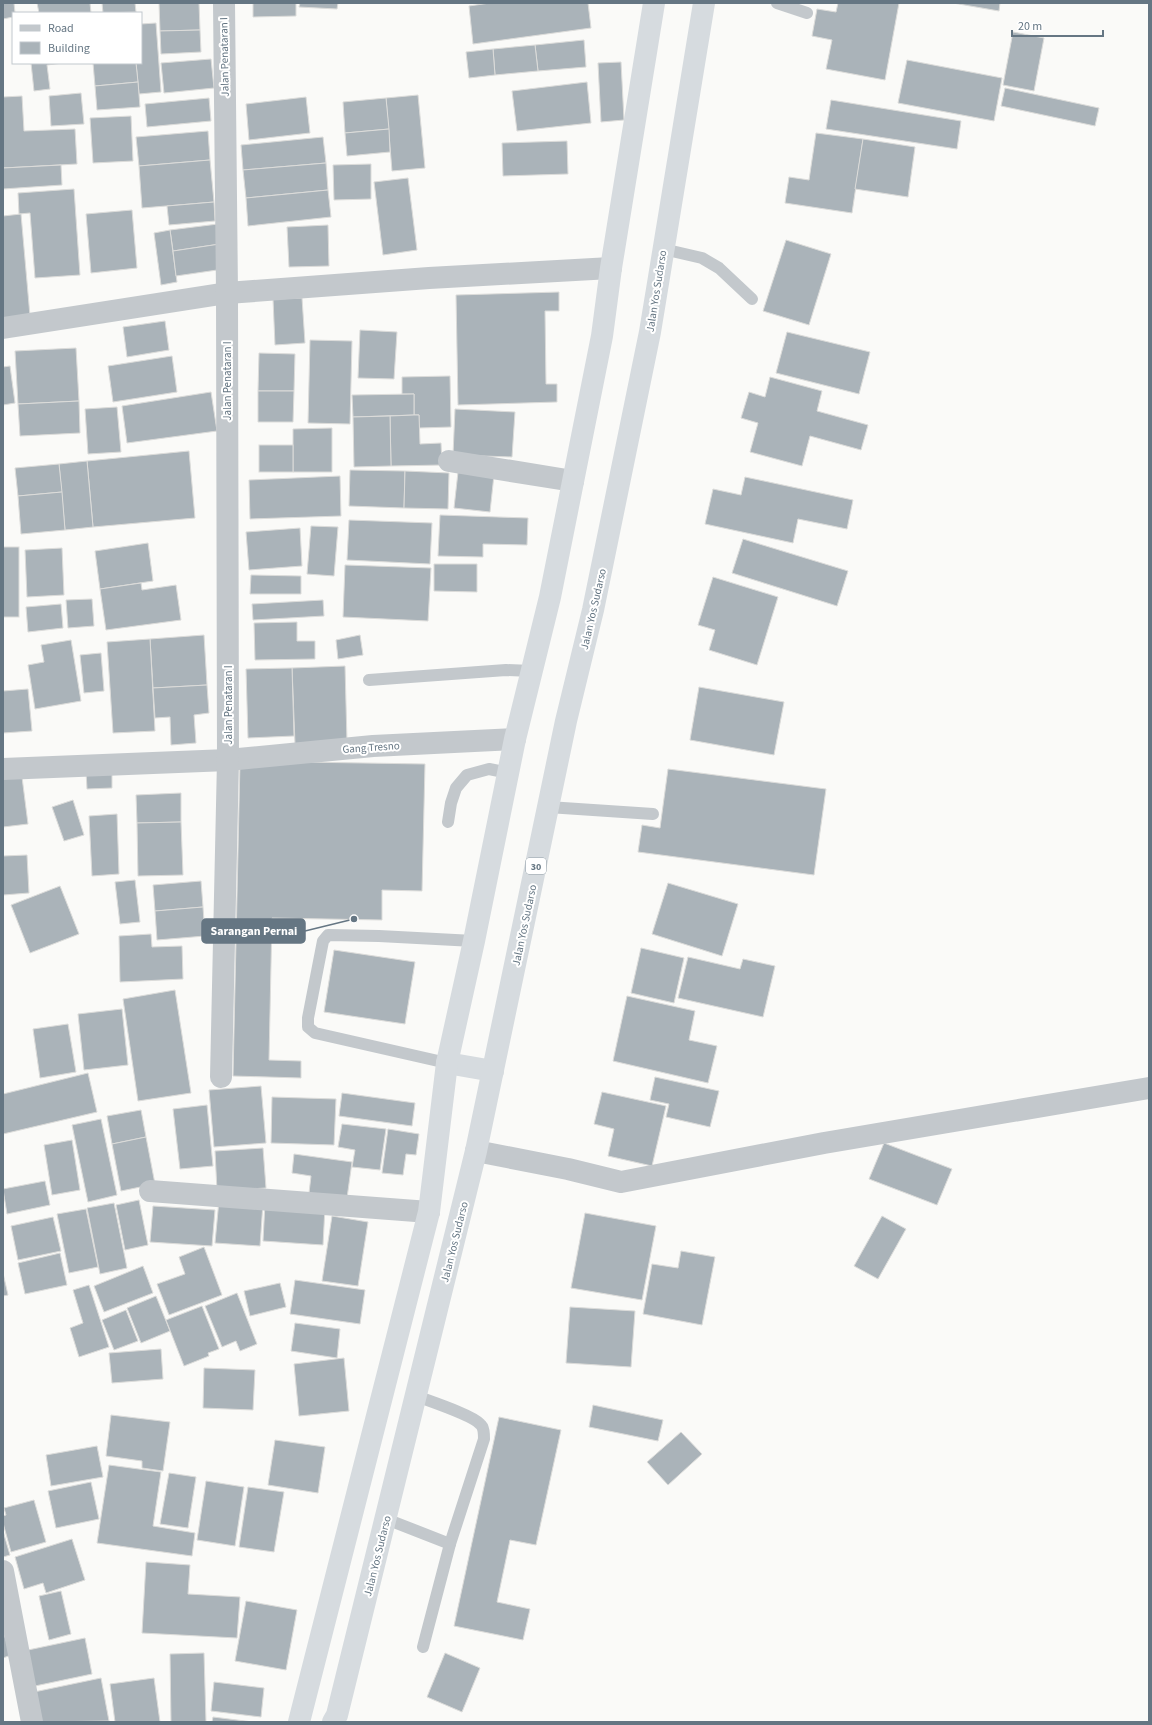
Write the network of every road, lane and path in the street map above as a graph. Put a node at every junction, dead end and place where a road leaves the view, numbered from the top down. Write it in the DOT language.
graph roads {
  1 [pos="224,3"];
  2 [pos="654,3"];
  3 [pos="704,3"];
  4 [pos="777,3"];
  5 [pos="807,13"];
  6 [pos="663,249"];
  7 [pos="611,268"];
  8 [pos="227,293"];
  9 [pos="752,300"];
  10 [pos="3,328"];
  11 [pos="449,461"];
  12 [pos="573,481"];
  13 [pos="532,671"];
  14 [pos="369,680"];
  15 [pos="515,739"];
  16 [pos="228,760"];
  17 [pos="3,769"];
  18 [pos="508,773"];
  19 [pos="548,807"];
  20 [pos="653,814"];
  21 [pos="448,822"];
  22 [pos="474,941"];
  23 [pos="447,1063"];
  24 [pos="493,1072"];
  25 [pos="221,1077"];
  26 [pos="1149,1088"];
  27 [pos="476,1151"];
  28 [pos="150,1191"];
  29 [pos="428,1212"];
  30 [pos="416,1396"];
  31 [pos="386,1519"];
  32 [pos="450,1544"];
  33 [pos="3,1571"];
  34 [pos="423,1647"];
  35 [pos="12,1666"];
  36 [pos="32,1722"];
  37 [pos="299,1722"];
  38 [pos="333,1722"];
  1 -- 8 [label="street, Jalan Penataran I"];
  2 -- 7 [label="highway"];
  3 -- 6 [label="highway, Jalan Yos Sudarso / 30"];
  4 -- 5 [label="lane"];
  6 -- 9 [label="lane"];
  6 -- 19 [label="highway, Jalan Yos Sudarso / 30"];
  7 -- 8 [label="street"];
  7 -- 12 [label="highway"];
  8 -- 10 [label="street"];
  8 -- 16 [label="street, Jalan Penataran I"];
  11 -- 12 [label="street"];
  12 -- 13 [label="highway"];
  13 -- 14 [label="lane"];
  13 -- 15 [label="highway"];
  15 -- 16 [label="street, Gang Tresno"];
  15 -- 18 [label="highway"];
  16 -- 17 [label="street, Gang Tresno"];
  16 -- 25 [label="street, Jalan Penataran I"];
  18 -- 21 [label="lane"];
  18 -- 22 [label="highway"];
  19 -- 20 [label="lane"];
  19 -- 24 [label="highway, Jalan Yos Sudarso / 30"];
  22 -- 23 [label="highway"];
  22 -- 23 [label="lane"];
  23 -- 24 [label="highway"];
  23 -- 29 [label="highway"];
  24 -- 27 [label="highway, Jalan Yos Sudarso / 30"];
  26 -- 27 [label="street"];
  27 -- 30 [label="highway, Jalan Yos Sudarso / 30"];
  28 -- 29 [label="street"];
  29 -- 37 [label="highway"];
  30 -- 31 [label="highway, Jalan Yos Sudarso / 30"];
  30 -- 32 [label="lane"];
  31 -- 32 [label="lane"];
  31 -- 38 [label="highway, Jalan Yos Sudarso / 30"];
  32 -- 34 [label="lane"];
  33 -- 35 [label="street"];
  35 -- 36 [label="street"];
}
